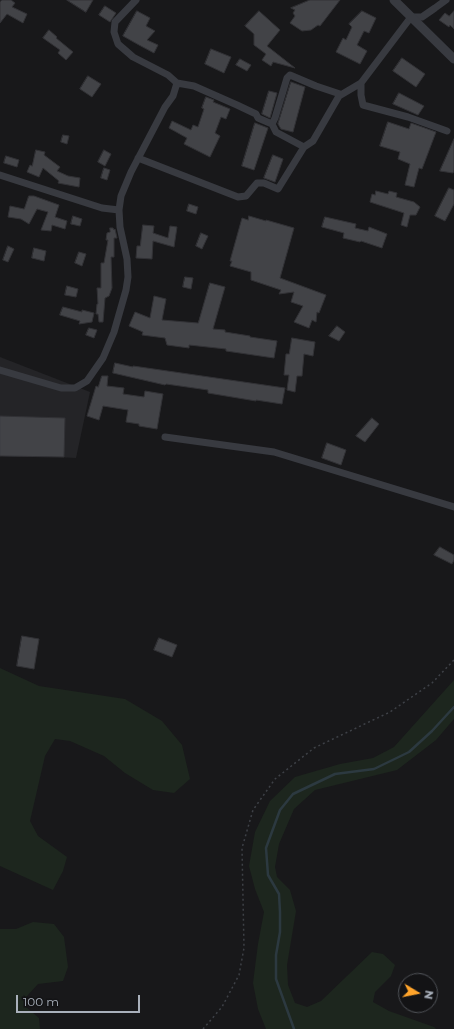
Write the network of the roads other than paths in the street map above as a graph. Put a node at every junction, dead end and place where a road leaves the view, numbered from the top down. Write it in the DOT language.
graph roads {
  1 [pos="136,0"];
  2 [pos="394,0"];
  3 [pos="446,0"];
  4 [pos="411,17"];
  5 [pos="454,59"];
  6 [pos="361,82"];
  7 [pos="177,83"];
  8 [pos="340,94"];
  9 [pos="272,124"];
  10 [pos="447,131"];
  11 [pos="304,147"];
  12 [pos="138,158"];
  13 [pos="0,175"];
  14 [pos="119,210"];
  15 [pos="0,370"];
  16 [pos="165,437"];
  17 [pos="454,507"];
  1 -- 7 [label="street"];
  2 -- 4 [label="street"];
  3 -- 4 [label="street"];
  4 -- 5 [label="street"];
  4 -- 6 [label="street"];
  6 -- 8 [label="street"];
  6 -- 10 [label="street"];
  7 -- 9 [label="street"];
  7 -- 12 [label="street"];
  8 -- 9 [label="street"];
  8 -- 11 [label="street"];
  9 -- 11 [label="street"];
  11 -- 12 [label="street"];
  12 -- 14 [label="street"];
  13 -- 14 [label="street"];
  14 -- 15 [label="street"];
  16 -- 17 [label="street"];
}
